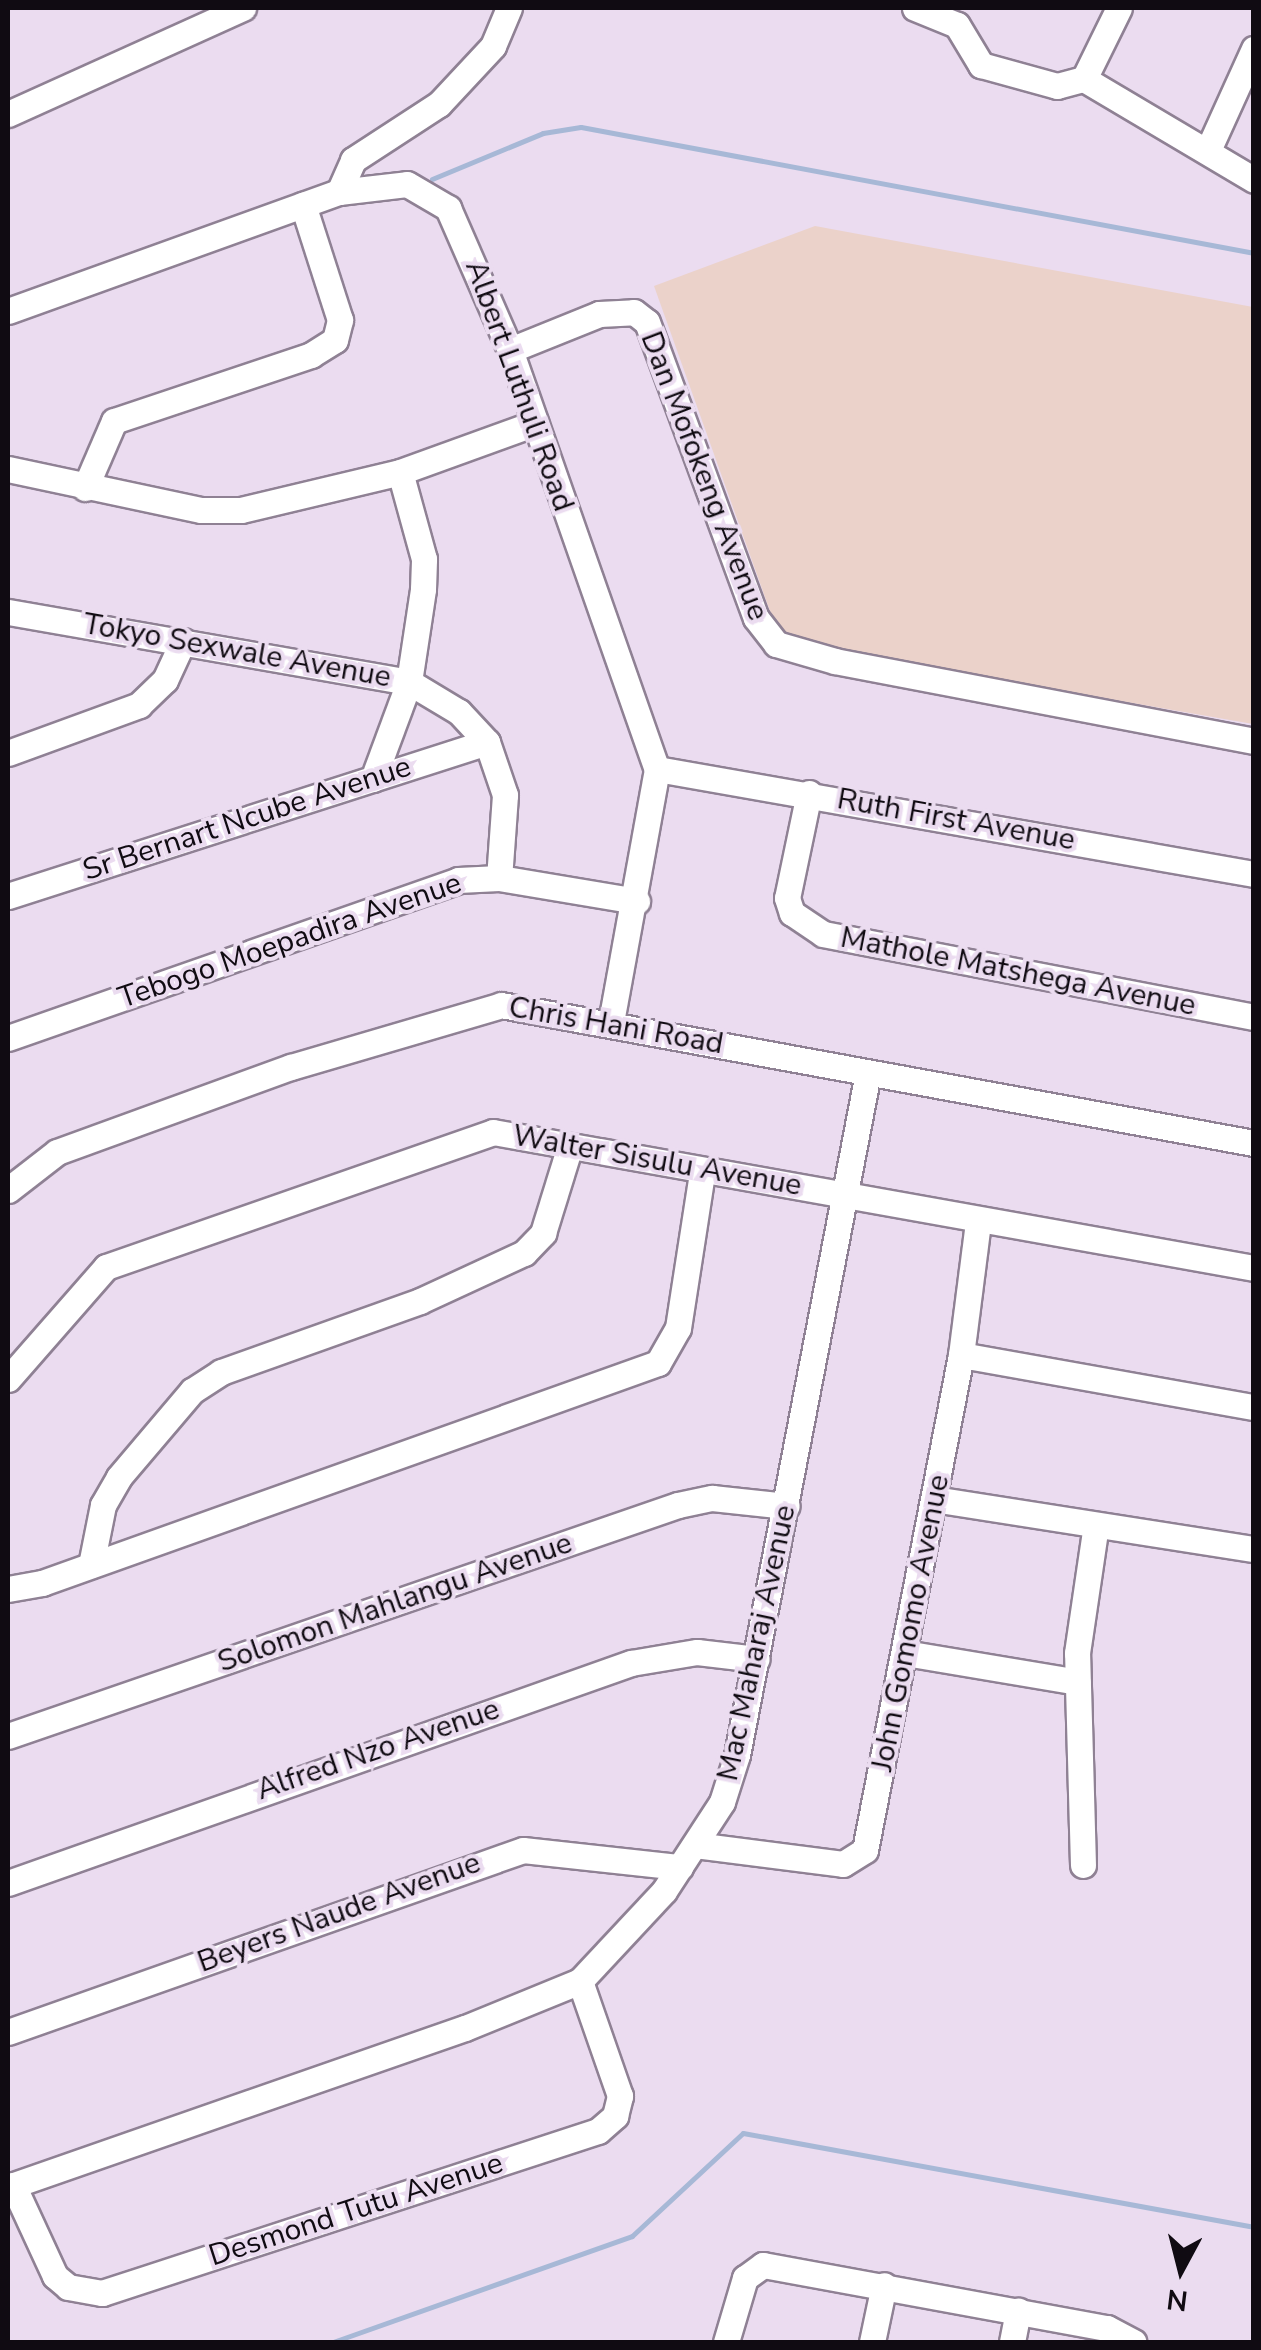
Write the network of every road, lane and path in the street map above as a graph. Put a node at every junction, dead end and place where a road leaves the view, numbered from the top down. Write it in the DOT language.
graph roads {
  1 [pos="243,8"];
  2 [pos="509,8"];
  3 [pos="914,8"];
  4 [pos="1119,8"];
  5 [pos="962,16"];
  6 [pos="1254,49"];
  7 [pos="1084,80"];
  8 [pos="8,114"];
  9 [pos="1209,148"];
  10 [pos="1254,180"];
  11 [pos="339,192"];
  12 [pos="303,205"];
  13 [pos="8,311"];
  14 [pos="510,350"];
  15 [pos="534,423"];
  16 [pos="8,469"];
  17 [pos="400,472"];
  18 [pos="85,488"];
  19 [pos="8,612"];
  20 [pos="183,641"];
  21 [pos="409,682"];
  22 [pos="1254,741"];
  23 [pos="487,742"];
  24 [pos="8,752"];
  25 [pos="657,769"];
  26 [pos="373,779"];
  27 [pos="809,793"];
  28 [pos="1254,874"];
  29 [pos="499,878"];
  30 [pos="8,896"];
  31 [pos="638,901"];
  32 [pos="1254,1017"];
  33 [pos="612,1021"];
  34 [pos="8,1038"];
  35 [pos="868,1073"];
  36 [pos="1254,1142"];
  37 [pos="569,1149"];
  38 [pos="702,1173"];
  39 [pos="8,1190"];
  40 [pos="848,1194"];
  41 [pos="978,1222"];
  42 [pos="1254,1268"];
  43 [pos="961,1355"];
  44 [pos="8,1379"];
  45 [pos="1254,1407"];
  46 [pos="934,1499"];
  47 [pos="788,1506"];
  48 [pos="1096,1525"];
  49 [pos="1254,1549"];
  50 [pos="91,1565"];
  51 [pos="8,1590"];
  52 [pos="905,1653"];
  53 [pos="756,1659"];
  54 [pos="1078,1682"];
  55 [pos="8,1736"];
  56 [pos="696,1845"];
  57 [pos="1083,1865"];
  58 [pos="680,1867"];
  59 [pos="8,1883"];
  60 [pos="580,1981"];
  61 [pos="8,2032"];
  62 [pos="10,2186"];
  63 [pos="884,2285"];
  64 [pos="1018,2311"];
  65 [pos="726,2342"];
  66 [pos="872,2342"];
  67 [pos="1012,2342"];
  68 [pos="1133,2342"];
  1 -- 8 [label="street"];
  2 -- 11 [label="street"];
  3 -- 5 [label="street"];
  4 -- 7 [label="street"];
  5 -- 7 [label="street"];
  6 -- 9 [label="street"];
  7 -- 9 [label="street"];
  9 -- 10 [label="street"];
  11 -- 12 [label="street, Albert Luthuli Road"];
  11 -- 14 [label="street, Albert Luthuli Road"];
  12 -- 13 [label="street, Albert Luthuli Road"];
  12 -- 18 [label="street"];
  14 -- 15 [label="street, Albert Luthuli Road"];
  14 -- 22 [label="street, Dan Mofokeng Avenue"];
  15 -- 17 [label="street"];
  15 -- 25 [label="street, Albert Luthuli Road"];
  16 -- 18 [label="street"];
  17 -- 18 [label="street"];
  17 -- 21 [label="street"];
  19 -- 20 [label="street, Tokyo Sexwale Avenue"];
  20 -- 21 [label="street, Tokyo Sexwale Avenue"];
  20 -- 24 [label="street"];
  21 -- 23 [label="street, Tokyo Sexwale Avenue"];
  21 -- 26 [label="street"];
  23 -- 26 [label="street, Sr Bernart Ncube Avenue"];
  23 -- 29 [label="street, Tokyo Sexwale Avenue"];
  25 -- 27 [label="street, Ruth First Avenue"];
  25 -- 31 [label="street, Albert Luthuli Road"];
  26 -- 30 [label="street, Sr Bernart Ncube Avenue"];
  27 -- 28 [label="street, Ruth First Avenue"];
  27 -- 32 [label="street, Mathole Matshega Avenue"];
  29 -- 31 [label="street, Tebogo Moepadira Avenue"];
  29 -- 34 [label="street, Tebogo Moepadira Avenue"];
  31 -- 33 [label="street, Albert Luthuli Road"];
  33 -- 35 [label="street, Chris Hani Road"];
  33 -- 39 [label="street, Chris Hani Road"];
  35 -- 36 [label="street, Chris Hani Road"];
  35 -- 40 [label="street, Mac Maharaj Avenue"];
  37 -- 38 [label="street, Walter Sisulu Avenue"];
  37 -- 44 [label="street, Walter Sisulu Avenue"];
  37 -- 50 [label="street"];
  38 -- 40 [label="street, Walter Sisulu Avenue"];
  38 -- 50 [label="street"];
  40 -- 41 [label="street, Walter Sisulu Avenue"];
  40 -- 47 [label="street, Mac Maharaj Avenue"];
  41 -- 42 [label="street, Walter Sisulu Avenue"];
  41 -- 43 [label="street, John Gomomo Avenue"];
  43 -- 45 [label="street"];
  43 -- 46 [label="street, John Gomomo Avenue"];
  46 -- 48 [label="street"];
  46 -- 52 [label="street, John Gomomo Avenue"];
  47 -- 53 [label="street, Mac Maharaj Avenue"];
  47 -- 55 [label="street, Solomon Mahlangu Avenue"];
  48 -- 49 [label="street"];
  48 -- 54 [label="street"];
  50 -- 51 [label="street"];
  52 -- 54 [label="street"];
  52 -- 56 [label="street, John Gomomo Avenue"];
  53 -- 56 [label="street, Mac Maharaj Avenue"];
  53 -- 59 [label="street, Alfred Nzo Avenue"];
  54 -- 57 [label="street"];
  56 -- 58 [label="street, Mac Maharaj Avenue"];
  58 -- 60 [label="street, Mac Maharaj Avenue"];
  58 -- 61 [label="street, Beyers Naude Avenue"];
  60 -- 62 [label="street, Mac Maharaj Avenue"];
  60 -- 62 [label="street, Desmond Tutu Avenue"];
  63 -- 64 [label="street"];
  63 -- 65 [label="street"];
  63 -- 66 [label="street"];
  64 -- 67 [label="street"];
  64 -- 68 [label="street"];
}
